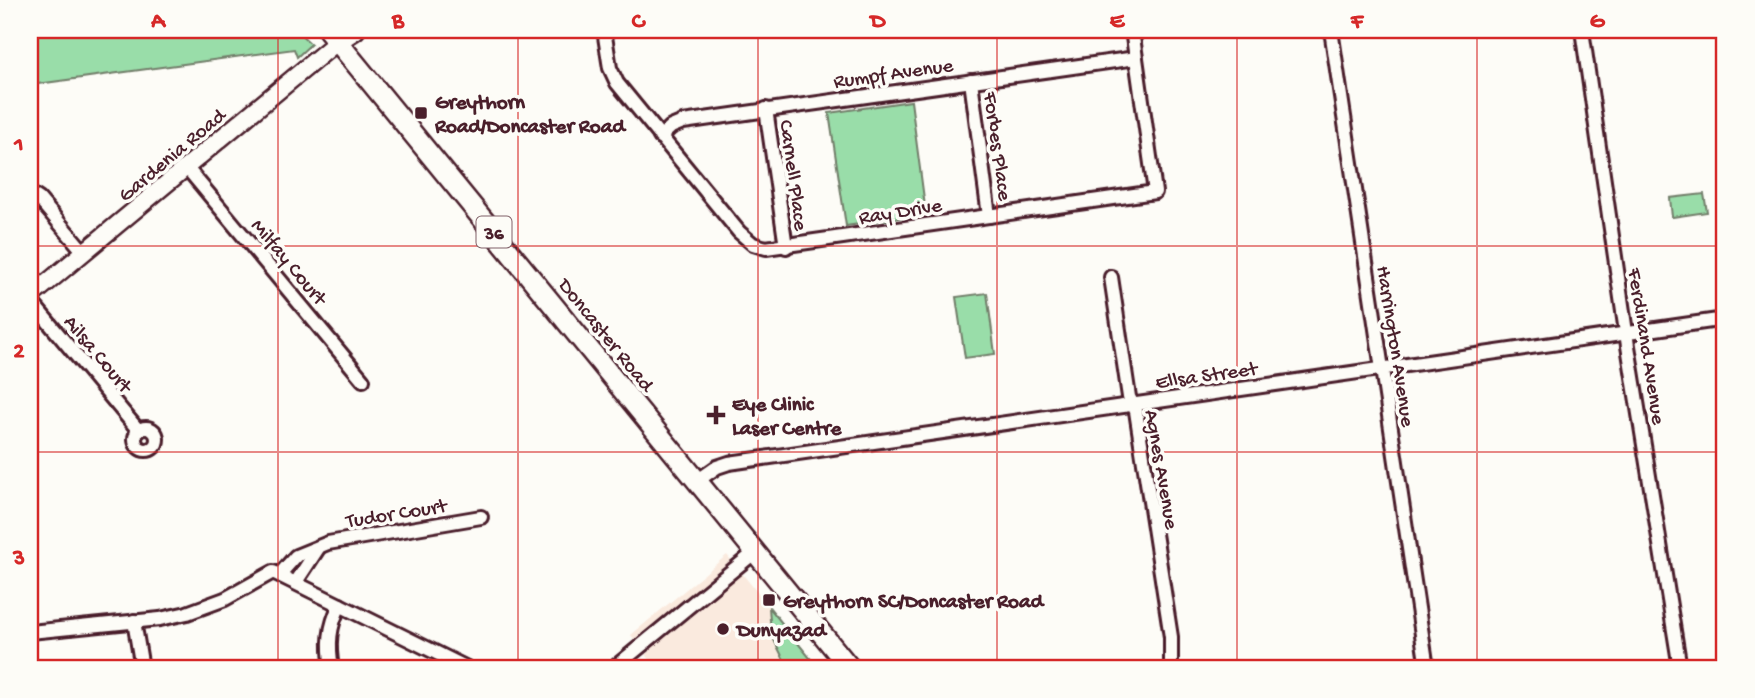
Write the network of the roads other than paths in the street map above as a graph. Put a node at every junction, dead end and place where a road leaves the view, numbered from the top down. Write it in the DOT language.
graph roads {
  1 [pos="355,30"];
  2 [pos="604,30"];
  3 [pos="1132,30"];
  4 [pos="1331,30"];
  5 [pos="1582,30"];
  6 [pos="333,36"];
  7 [pos="1136,58"];
  8 [pos="971,81"];
  9 [pos="766,109"];
  10 [pos="660,137"];
  11 [pos="187,168"];
  12 [pos="30,193"];
  13 [pos="989,216"];
  14 [pos="786,247"];
  15 [pos="84,252"];
  16 [pos="1111,277"];
  17 [pos="30,299"];
  18 [pos="1725,319"];
  19 [pos="1626,333"];
  20 [pos="1381,368"];
  21 [pos="363,380"];
  22 [pos="1133,404"];
  23 [pos="139,431"];
  24 [pos="697,481"];
  25 [pos="481,517"];
  26 [pos="319,547"];
  27 [pos="755,552"];
  28 [pos="280,574"];
  29 [pos="296,582"];
  30 [pos="340,605"];
  31 [pos="134,621"];
  32 [pos="30,632"];
  33 [pos="142,668"];
  34 [pos="332,668"];
  35 [pos="467,668"];
  36 [pos="614,668"];
  37 [pos="850,668"];
  38 [pos="1171,668"];
  39 [pos="1427,668"];
  40 [pos="1680,668"];
  1 -- 6 [label="main road"];
  2 -- 10 [label="street, Ray Drive"];
  3 -- 7 [label="street, Ray Drive"];
  4 -- 20 [label="street, Harrington Avenue"];
  5 -- 19 [label="street, Ferdinand Avenue"];
  6 -- 11 [label="street, Gardenia Road"];
  6 -- 24 [label="main road, Doncaster Road / 36"];
  7 -- 8 [label="street, Rumpf Avenue"];
  7 -- 13 [label="street, Ray Drive"];
  8 -- 9 [label="street, Rumpf Avenue"];
  8 -- 13 [label="street, Forbes Place"];
  9 -- 10 [label="street, Rumpf Avenue"];
  9 -- 14 [label="street, Carnell Place"];
  10 -- 14 [label="street, Ray Drive"];
  11 -- 15 [label="street, Gardenia Road"];
  11 -- 21 [label="street, Milfay Court"];
  12 -- 15 [label="street"];
  13 -- 14 [label="street, Ray Drive"];
  15 -- 17 [label="street, Gardenia Road"];
  16 -- 22 [label="street, Agnes Avenue"];
  17 -- 23 [label="street, Ailsa Court"];
  18 -- 19 [label="street, Ellsa Street"];
  19 -- 20 [label="street, Ellsa Street"];
  19 -- 40 [label="street, Ferdinand Avenue"];
  20 -- 22 [label="street, Ellsa Street"];
  20 -- 39 [label="street, Harrington Avenue"];
  22 -- 24 [label="street, Ellsa Street"];
  22 -- 38 [label="street, Agnes Avenue"];
  24 -- 27 [label="main road, Doncaster Road / 36"];
  25 -- 26 [label="street, Tudor Court"];
  26 -- 28 [label="street, Tudor Court"];
  26 -- 29 [label="street"];
  27 -- 36 [label="street"];
  27 -- 37 [label="main road, Doncaster Road / 36"];
  28 -- 29 [label="street"];
  28 -- 31 [label="street, Tudor Court"];
  29 -- 30 [label="street"];
  30 -- 34 [label="street"];
  30 -- 35 [label="street"];
  31 -- 32 [label="street, Tudor Court"];
  31 -- 33 [label="street"];
}
